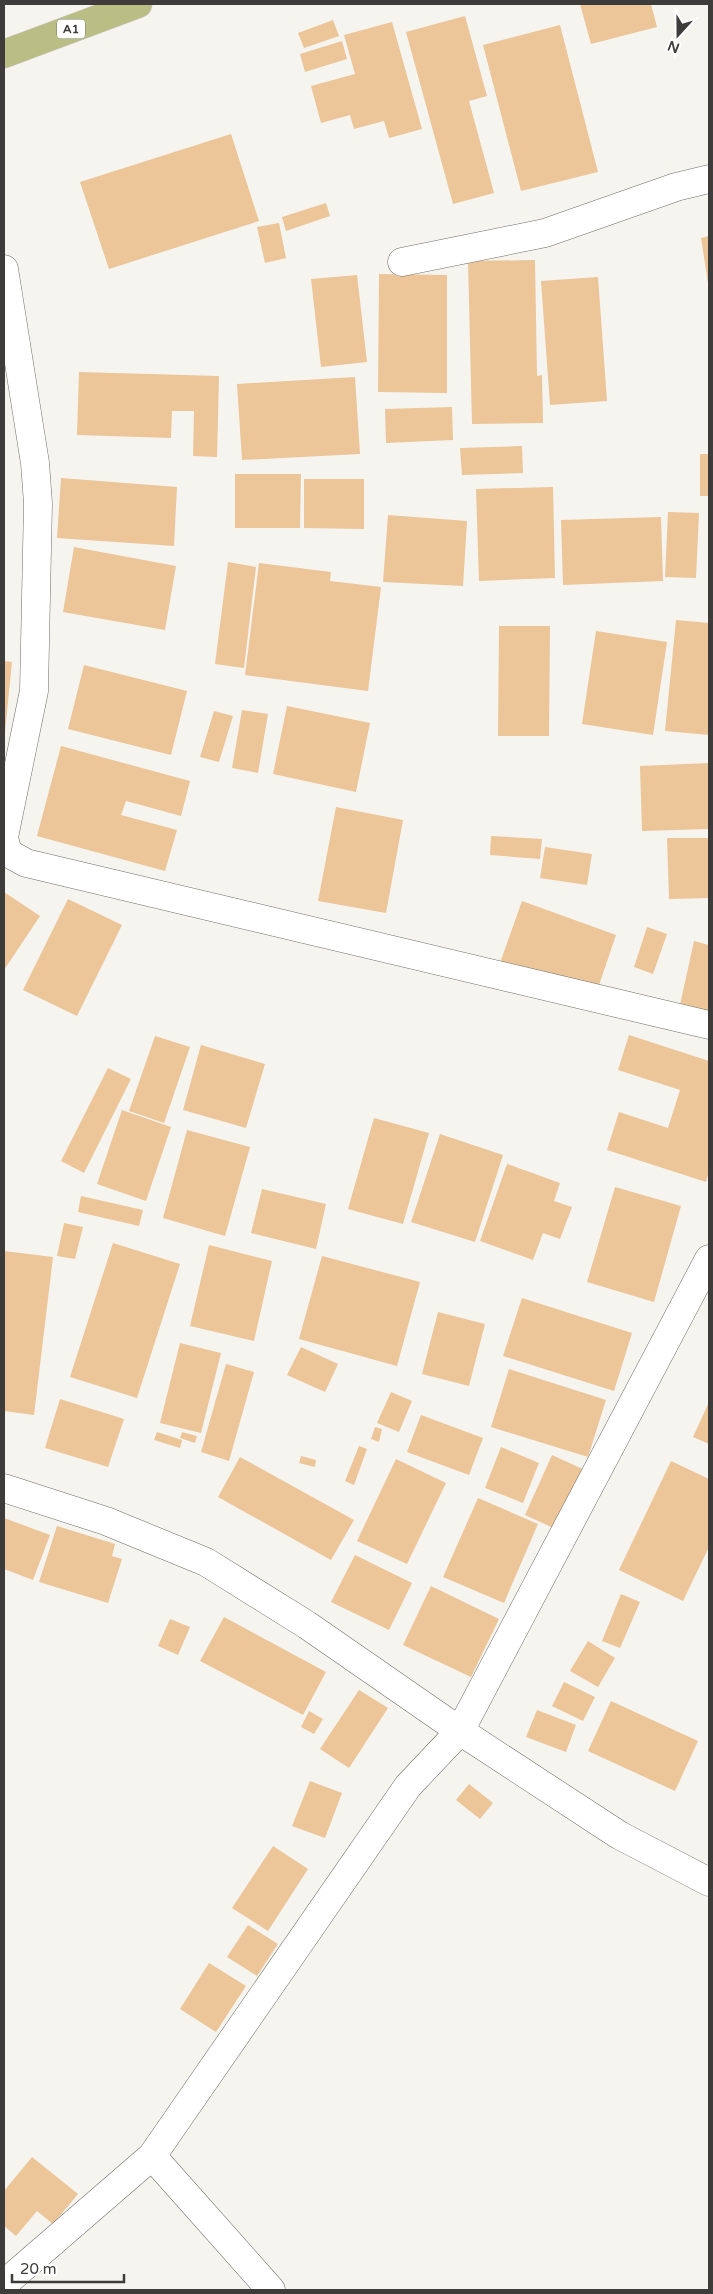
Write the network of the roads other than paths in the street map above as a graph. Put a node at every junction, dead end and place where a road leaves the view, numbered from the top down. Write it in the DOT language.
graph roads {
  1 [pos="138,4"];
  2 [pos="4,54"];
  3 [pos="709,179"];
  4 [pos="402,262"];
  5 [pos="4,269"];
  6 [pos="4,838"];
  7 [pos="709,1025"];
  8 [pos="709,1259"];
  9 [pos="4,1488"];
  10 [pos="460,1731"];
  11 [pos="709,1882"];
  12 [pos="152,2156"];
  13 [pos="4,2284"];
  14 [pos="271,2290"];
  1 -- 2 [label="highway, A1"];
  3 -- 4 [label="street"];
  5 -- 6 [label="street"];
  6 -- 7 [label="street"];
  8 -- 10 [label="street"];
  9 -- 10 [label="street"];
  10 -- 11 [label="street"];
  10 -- 12 [label="street"];
  12 -- 13 [label="street"];
  12 -- 14 [label="street"];
}
